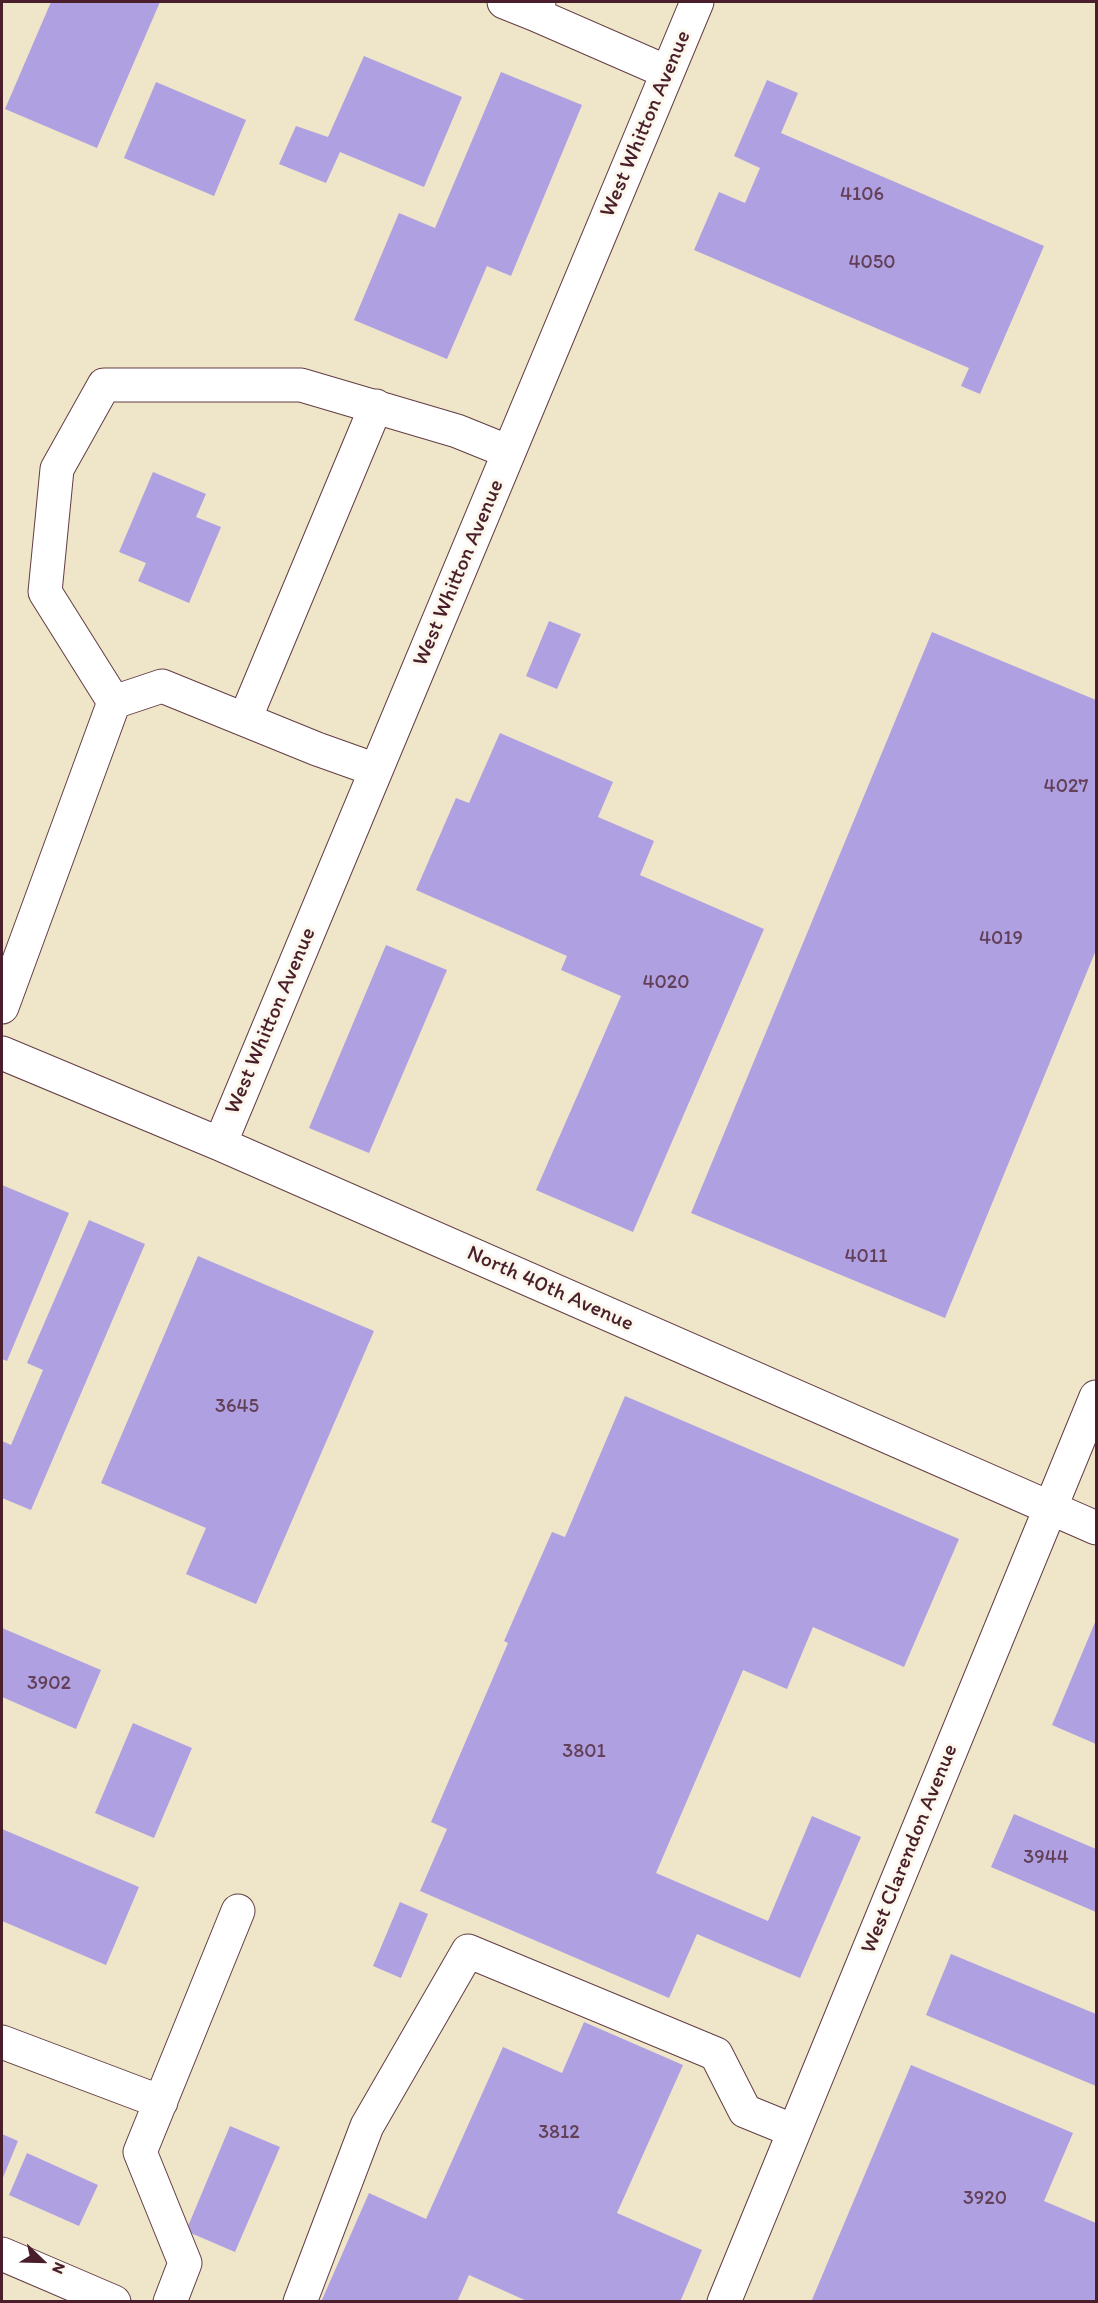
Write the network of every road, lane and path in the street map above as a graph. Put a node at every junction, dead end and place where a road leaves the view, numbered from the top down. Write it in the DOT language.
graph roads {
  1 [pos="504,2"];
  2 [pos="697,2"];
  3 [pos="537,8"];
  4 [pos="667,72"];
  5 [pos="376,406"];
  6 [pos="509,452"];
  7 [pos="114,702"];
  8 [pos="245,719"];
  9 [pos="376,770"];
  10 [pos="2,1007"];
  11 [pos="2,1053"];
  12 [pos="220,1144"];
  13 [pos="1096,1397"];
  14 [pos="1050,1509"];
  15 [pos="1096,1528"];
  16 [pos="238,1911"];
  17 [pos="2,2042"];
  18 [pos="161,2102"];
  19 [pos="794,2131"];
  20 [pos="2,2254"];
  21 [pos="114,2301"];
  22 [pos="170,2301"];
  23 [pos="300,2301"];
  24 [pos="724,2301"];
  1 -- 3 [label="street"];
  2 -- 4 [label="street, West Whitton Avenue"];
  3 -- 4 [label="street"];
  4 -- 6 [label="street, West Whitton Avenue"];
  5 -- 6 [label="street"];
  5 -- 7 [label="street"];
  5 -- 8 [label="street"];
  6 -- 9 [label="street, West Whitton Avenue"];
  7 -- 8 [label="street"];
  7 -- 10 [label="street"];
  8 -- 9 [label="street"];
  9 -- 12 [label="street, West Whitton Avenue"];
  11 -- 12 [label="street, North 40th Avenue"];
  12 -- 14 [label="street, North 40th Avenue"];
  13 -- 14 [label="street, West Clarendon Avenue"];
  14 -- 15 [label="street, North 40th Avenue"];
  14 -- 19 [label="street, West Clarendon Avenue"];
  16 -- 18 [label="street"];
  17 -- 18 [label="street"];
  18 -- 22 [label="street"];
  19 -- 23 [label="street"];
  19 -- 24 [label="street, West Clarendon Avenue"];
  20 -- 21 [label="street"];
}
